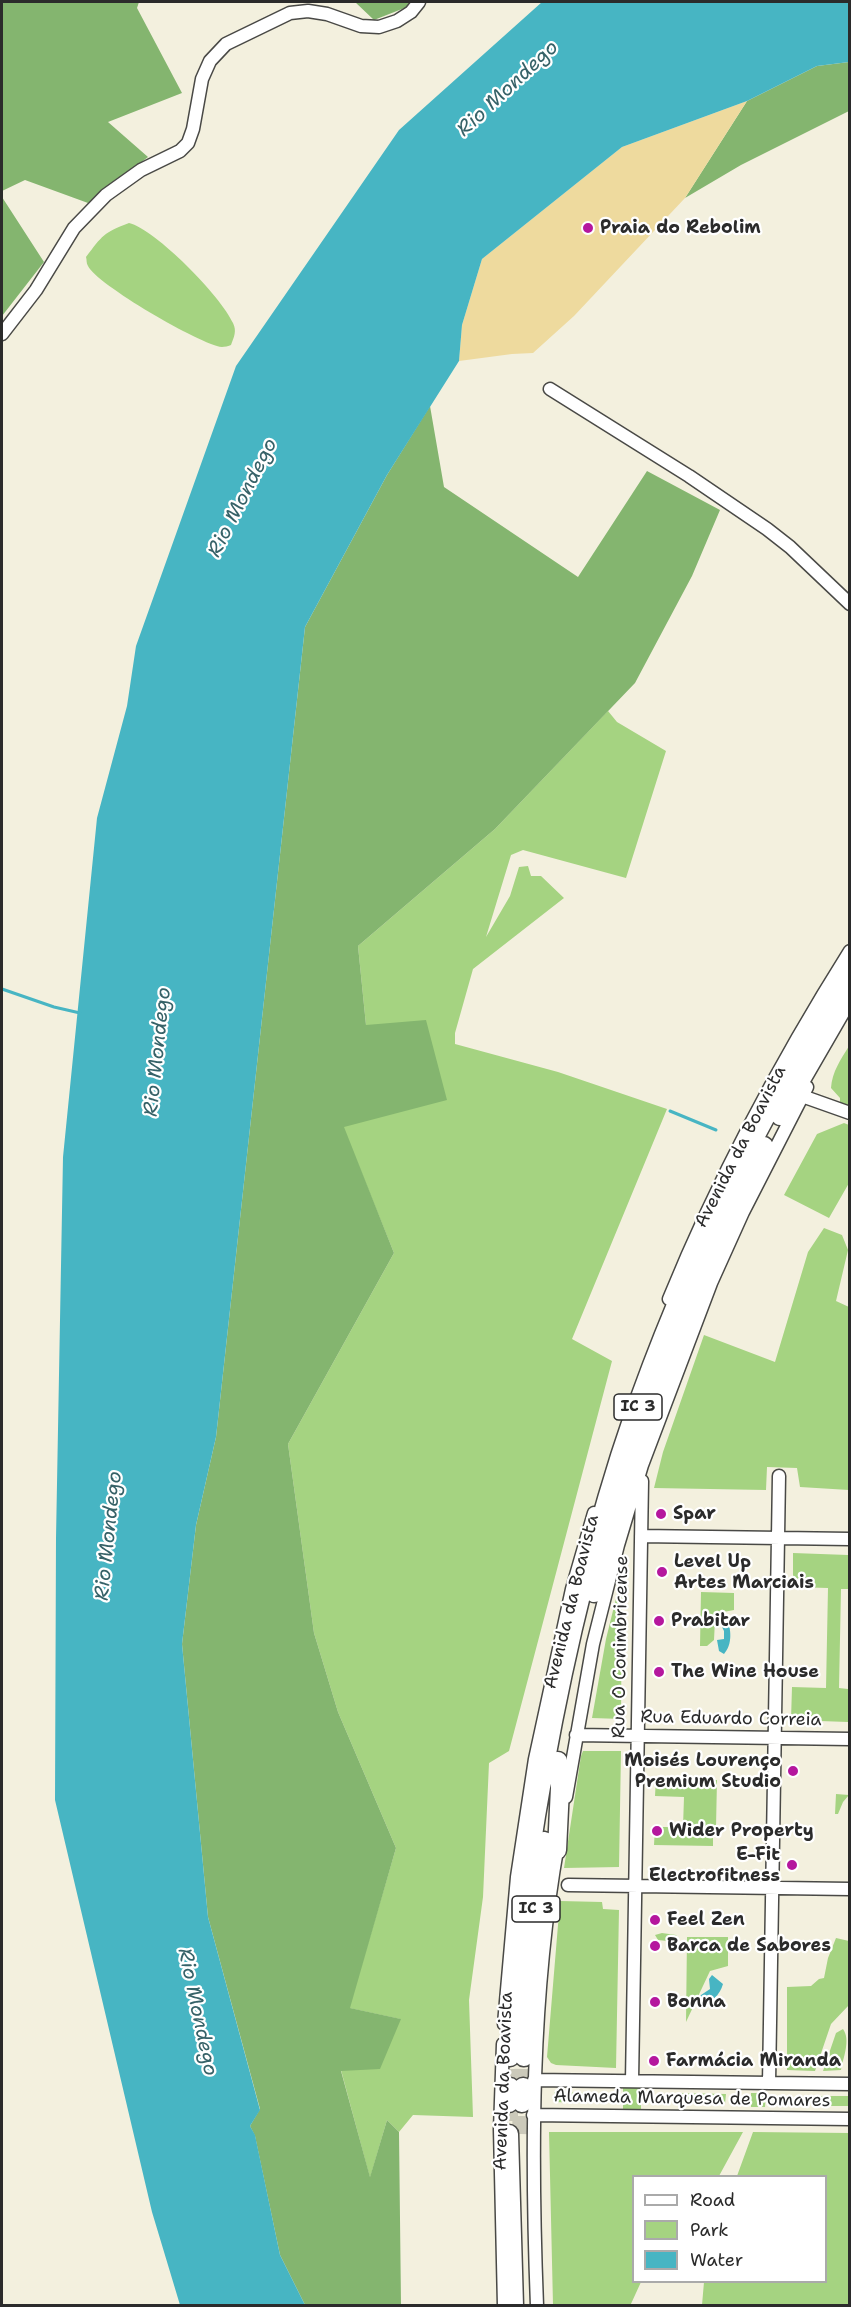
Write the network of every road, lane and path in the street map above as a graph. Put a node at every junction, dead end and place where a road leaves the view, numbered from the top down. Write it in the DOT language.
graph roads {
  1 [pos="419,2"];
  2 [pos="2,334"];
  3 [pos="550,389"];
  4 [pos="849,604"];
  5 [pos="849,951"];
  6 [pos="849,971"];
  7 [pos="849,995"];
  8 [pos="849,1014"];
  9 [pos="802,1096"];
  10 [pos="849,1113"];
  11 [pos="642,1465"];
  12 [pos="779,1476"];
  13 [pos="641,1536"];
  14 [pos="777,1538"];
  15 [pos="849,1539"];
  16 [pos="576,1735"];
  17 [pos="638,1736"];
  18 [pos="775,1738"];
  19 [pos="849,1739"];
  20 [pos="558,1761"];
  21 [pos="556,1850"];
  22 [pos="568,1885"];
  23 [pos="635,1886"];
  24 [pos="772,1888"];
  25 [pos="849,1889"];
  26 [pos="632,2081"];
  27 [pos="770,2083"];
  28 [pos="849,2084"];
  29 [pos="522,2096"];
  30 [pos="849,2119"];
  31 [pos="504,2306"];
  32 [pos="514,2306"];
  33 [pos="526,2306"];
  34 [pos="537,2306"];
  1 -- 2 [label="street"];
  3 -- 4 [label="street"];
  5 -- 31 [label="street, Avenida da Boavista"];
  6 -- 20 [label="highway, Avenida da Boavista / IC 3"];
  7 -- 20 [label="highway, Avenida da Boavista / IC 3"];
  8 -- 9 [label="street, Avenida da Boavista"];
  9 -- 10 [label="street"];
  9 -- 11 [label="street, Avenida da Boavista"];
  11 -- 13 [label="street, Rua O Conimbricense"];
  11 -- 16 [label="street, Avenida da Boavista"];
  12 -- 14 [label="street"];
  13 -- 14 [label="street"];
  13 -- 17 [label="street, Rua O Conimbricense"];
  14 -- 15 [label="street"];
  14 -- 18 [label="street"];
  16 -- 17 [label="street, Rua Eduardo Correia"];
  16 -- 21 [label="street, Avenida da Boavista"];
  17 -- 18 [label="street, Rua Eduardo Correia"];
  17 -- 23 [label="street, Rua O Conimbricense"];
  18 -- 19 [label="street, Rua Eduardo Correia"];
  18 -- 24 [label="street"];
  20 -- 21 [label="highway"];
  21 -- 29 [label="street, Avenida da Boavista"];
  22 -- 23 [label="street"];
  23 -- 24 [label="street"];
  23 -- 26 [label="street, Rua O Conimbricense"];
  24 -- 25 [label="street"];
  24 -- 27 [label="street"];
  26 -- 27 [label="street, Alameda Marquesa de Pomares"];
  26 -- 29 [label="street, Alameda Marquesa de Pomares"];
  27 -- 28 [label="street, Alameda Marquesa de Pomares"];
  29 -- 30 [label="street, Alameda Marquesa de Pomares"];
  29 -- 34 [label="street, Avenida da Boavista"];
  32 -- 33 [label="highway, Avenida da Boavista"];
}
